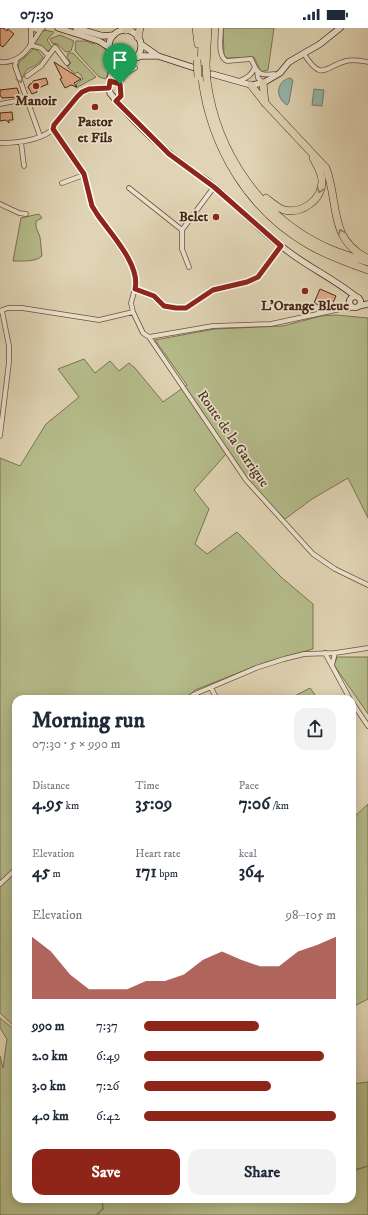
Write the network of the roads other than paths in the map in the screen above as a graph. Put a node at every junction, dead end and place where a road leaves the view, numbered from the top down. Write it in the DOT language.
graph roads {
  1 [pos="32,28"];
  2 [pos="42,28"];
  3 [pos="58,28"];
  4 [pos="76,28"];
  5 [pos="140,28"];
  6 [pos="196,28"];
  7 [pos="203,28"];
  8 [pos="208,28"];
  9 [pos="221,28"];
  10 [pos="340,28"];
  11 [pos="128,29"];
  12 [pos="114,35"];
  13 [pos="140,41"];
  14 [pos="30,45"];
  15 [pos="110,48"];
  16 [pos="48,54"];
  17 [pos="304,54"];
  18 [pos="114,56"];
  19 [pos="158,56"];
  20 [pos="134,58"];
  21 [pos="16,61"];
  22 [pos="125,61"];
  23 [pos="0,62"];
  24 [pos="201,62"];
  25 [pos="368,62"];
  26 [pos="67,63"];
  27 [pos="254,67"];
  28 [pos="135,68"];
  29 [pos="195,68"];
  30 [pos="257,72"];
  31 [pos="212,74"];
  32 [pos="27,76"];
  33 [pos="273,76"];
  34 [pos="203,79"];
  35 [pos="110,80"];
  36 [pos="238,82"];
  37 [pos="263,83"];
  38 [pos="120,84"];
  39 [pos="251,85"];
  40 [pos="109,88"];
  41 [pos="26,99"];
  42 [pos="116,101"];
  43 [pos="265,103"];
  44 [pos="0,104"];
  45 [pos="213,109"];
  46 [pos="53,129"];
  47 [pos="40,136"];
  48 [pos="21,142"];
  49 [pos="0,143"];
  50 [pos="312,154"];
  51 [pos="24,166"];
  52 [pos="84,174"];
  53 [pos="62,183"];
  54 [pos="214,187"];
  55 [pos="129,188"];
  56 [pos="0,204"];
  57 [pos="26,214"];
  58 [pos="182,230"];
  59 [pos="281,246"];
  60 [pos="368,259"];
  61 [pos="368,262"];
  62 [pos="189,267"];
  63 [pos="368,270"];
  64 [pos="135,289"];
  65 [pos="354,302"];
  66 [pos="368,304"];
  67 [pos="1,311"];
  68 [pos="133,312"];
  69 [pos="149,337"];
  70 [pos="0,436"];
  71 [pos="368,584"];
  72 [pos="368,648"];
  73 [pos="325,653"];
  74 [pos="335,653"];
  75 [pos="332,665"];
  76 [pos="211,688"];
  77 [pos="193,695"];
  78 [pos="215,695"];
  79 [pos="348,695"];
  80 [pos="356,708"];
  81 [pos="368,726"];
  82 [pos="12,873"];
  83 [pos="0,884"];
  1 -- 2 [label="street"];
  1 -- 14 [label="street"];
  2 -- 14 [label="street"];
  3 -- 15 [label="street"];
  4 -- 12 [label="street"];
  5 -- 13 [label="highway"];
  6 -- 24 [label="highway"];
  7 -- 24 [label="highway"];
  8 -- 24 [label="highway"];
  9 -- 27 [label="street"];
  10 -- 17 [label="street"];
  11 -- 12 [label="street"];
  11 -- 13 [label="street"];
  12 -- 15 [label="street"];
  13 -- 19 [label="street"];
  13 -- 20 [label="street"];
  14 -- 16 [label="street"];
  14 -- 21 [label="street"];
  15 -- 18 [label="street"];
  16 -- 26 [label="street"];
  16 -- 32 [label="street"];
  17 -- 25 [label="street"];
  17 -- 33 [label="street"];
  18 -- 22 [label="street"];
  18 -- 35 [label="street"];
  19 -- 20 [label="street"];
  19 -- 29 [label="street"];
  20 -- 22 [label="street"];
  21 -- 23 [label="street"];
  21 -- 41 [label="street, one-way"];
  22 -- 35 [label="street"];
  24 -- 34 [label="highway, bridge"];
  27 -- 30 [label="street"];
  27 -- 36 [label="street"];
  28 -- 38 [label="street"];
  30 -- 33 [label="street"];
  30 -- 37 [label="street"];
  31 -- 36 [label="street"];
  33 -- 37 [label="street"];
  34 -- 45 [label="highway"];
  34 -- 63 [label="highway"];
  35 -- 38 [label="street"];
  35 -- 40 [label="street"];
  36 -- 39 [label="street"];
  37 -- 39 [label="street"];
  37 -- 43 [label="highway"];
  38 -- 42 [label="street"];
  39 -- 43 [label="highway"];
  40 -- 42 [label="street"];
  40 -- 46 [label="street"];
  41 -- 44 [label="street"];
  41 -- 47 [label="street"];
  42 -- 54 [label="street"];
  43 -- 50 [label="highway"];
  50 -- 45 [label="highway, one-way"];
  45 -- 61 [label="highway"];
  46 -- 47 [label="street"];
  46 -- 52 [label="street"];
  47 -- 48 [label="street"];
  48 -- 49 [label="street"];
  48 -- 51 [label="street"];
  60 -- 50 [label="highway, one-way"];
  52 -- 53 [label="street"];
  52 -- 64 [label="street"];
  54 -- 58 [label="street"];
  54 -- 59 [label="street"];
  55 -- 58 [label="street"];
  56 -- 57 [label="street"];
  58 -- 62 [label="street"];
  59 -- 64 [label="street"];
  59 -- 65 [label="street"];
  64 -- 68 [label="street"];
  65 -- 66 [label="street"];
  65 -- 66 [label="street"];
  65 -- 69 [label="street"];
  67 -- 68 [label="street"];
  67 -- 70 [label="street"];
  68 -- 69 [label="street, Route de la Garrigue"];
  69 -- 71 [label="street, Route de la Garrigue"];
  72 -- 74 [label="street"];
  73 -- 74 [label="street"];
  73 -- 75 [label="street"];
  73 -- 76 [label="street"];
  74 -- 75 [label="street"];
  75 -- 79 [label="street"];
  76 -- 77 [label="street"];
  76 -- 78 [label="street"];
  80 -- 81 [label="street"];
  82 -- 83 [label="street"];
}
